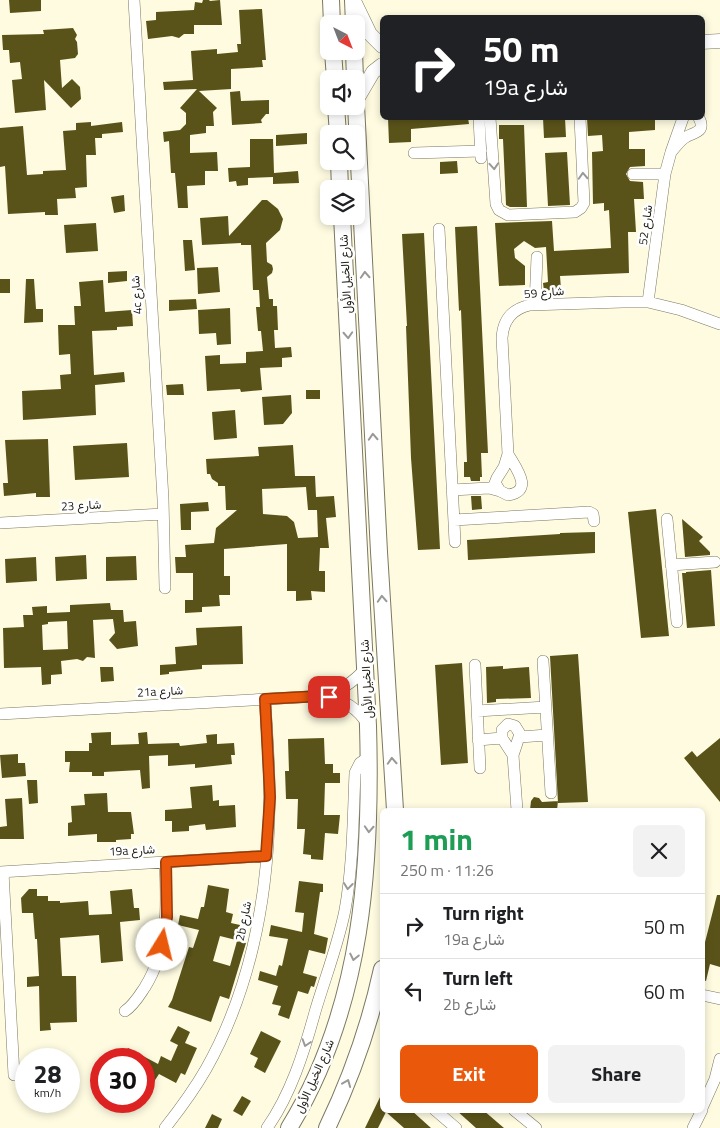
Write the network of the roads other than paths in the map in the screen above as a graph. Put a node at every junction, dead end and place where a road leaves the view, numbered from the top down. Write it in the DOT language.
graph roads {
  1 [pos="134,0"];
  2 [pos="331,0"];
  3 [pos="353,0"];
  4 [pos="332,15"];
  5 [pos="354,15"];
  6 [pos="720,41"];
  7 [pos="705,42"];
  8 [pos="380,44"];
  9 [pos="380,66"];
  10 [pos="365,85"];
  11 [pos="357,115"];
  12 [pos="479,120"];
  13 [pos="490,120"];
  14 [pos="580,120"];
  15 [pos="681,120"];
  16 [pos="701,120"];
  17 [pos="671,152"];
  18 [pos="414,153"];
  19 [pos="633,174"];
  20 [pos="666,174"];
  21 [pos="342,225"];
  22 [pos="439,229"];
  23 [pos="537,258"];
  24 [pos="648,302"];
  25 [pos="535,305"];
  26 [pos="720,324"];
  27 [pos="508,454"];
  28 [pos="354,455"];
  29 [pos="496,480"];
  30 [pos="452,486"];
  31 [pos="500,491"];
  32 [pos="163,514"];
  33 [pos="667,519"];
  34 [pos="454,520"];
  35 [pos="594,521"];
  36 [pos="0,523"];
  37 [pos="378,534"];
  38 [pos="455,542"];
  39 [pos="715,562"];
  40 [pos="671,566"];
  41 [pos="165,588"];
  42 [pos="677,622"];
  43 [pos="543,661"];
  44 [pos="476,665"];
  45 [pos="366,668"];
  46 [pos="321,696"];
  47 [pos="265,699"];
  48 [pos="546,707"];
  49 [pos="477,711"];
  50 [pos="0,714"];
  51 [pos="368,726"];
  52 [pos="547,735"];
  53 [pos="520,737"];
  54 [pos="502,738"];
  55 [pos="478,740"];
  56 [pos="513,756"];
  57 [pos="369,757"];
  58 [pos="480,768"];
  59 [pos="551,793"];
  60 [pos="395,808"];
  61 [pos="518,808"];
  62 [pos="266,856"];
  63 [pos="166,862"];
  64 [pos="1,872"];
  65 [pos="380,976"];
  66 [pos="705,996"];
  67 [pos="720,999"];
  68 [pos="125,1012"];
  69 [pos="720,1059"];
  70 [pos="14,1075"];
  71 [pos="717,1080"];
  72 [pos="705,1103"];
  73 [pos="444,1113"];
  74 [pos="518,1113"];
  75 [pos="700,1113"];
  76 [pos="294,1124"];
  77 [pos="166,1128"];
  78 [pos="267,1128"];
  79 [pos="327,1128"];
  80 [pos="456,1128"];
  81 [pos="536,1128"];
  82 [pos="693,1128"];
  1 -- 32 [label="street, 4c شارع"];
  2 -- 4 [label="main road"];
  3 -- 5 [label="main road"];
  3 -- 8 [label="street"];
  6 -- 7 [label="street"];
  9 -- 10 [label="street"];
  37 -- 11 [label="main road, شارع الخيل الأول, one-way"];
  12 -- 18 [label="street"];
  13 -- 14 [label="street, one-way"];
  15 -- 17 [label="street, شارع 52"];
  16 -- 17 [label="street"];
  17 -- 20 [label="street, شارع 52"];
  19 -- 20 [label="street"];
  20 -- 24 [label="street, شارع 52"];
  21 -- 28 [label="main road, شارع الخيل الأول, one-way"];
  22 -- 30 [label="street"];
  23 -- 25 [label="street"];
  24 -- 25 [label="street, شارع 59"];
  24 -- 26 [label="street, شارع 59"];
  25 -- 27 [label="street, شارع 59"];
  27 -- 29 [label="street"];
  27 -- 31 [label="street"];
  28 -- 37 [label="main road"];
  28 -- 45 [label="main road, شارع الخيل الأول"];
  29 -- 30 [label="street"];
  29 -- 31 [label="street"];
  30 -- 31 [label="street"];
  30 -- 34 [label="street"];
  32 -- 36 [label="street, شارع 23"];
  32 -- 41 [label="street, 4c شارع"];
  33 -- 40 [label="street"];
  34 -- 35 [label="street"];
  34 -- 38 [label="street"];
  60 -- 37 [label="main road, شارع الخيل الأول, one-way"];
  39 -- 40 [label="street"];
  40 -- 42 [label="street"];
  43 -- 48 [label="street"];
  44 -- 49 [label="street"];
  45 -- 46 [label="street, 21a شارع"];
  45 -- 51 [label="main road, شارع الخيل الأول"];
  46 -- 47 [label="street, 21a شارع"];
  46 -- 51 [label="street, 21a شارع"];
  47 -- 50 [label="street, 21a شارع"];
  47 -- 62 [label="street, 2b شارع"];
  48 -- 49 [label="street"];
  48 -- 52 [label="street"];
  49 -- 55 [label="street"];
  51 -- 57 [label="main road, شارع الخيل الأول"];
  52 -- 53 [label="street"];
  52 -- 59 [label="street"];
  53 -- 54 [label="street"];
  53 -- 56 [label="street"];
  54 -- 55 [label="street"];
  54 -- 56 [label="street"];
  55 -- 58 [label="street"];
  56 -- 61 [label="street"];
  57 -- 76 [label="main road, شارع الخيل الأول, one-way"];
  57 -- 78 [label="street, one-way"];
  62 -- 63 [label="street, 19a شارع"];
  62 -- 77 [label="street, 2b شارع"];
  63 -- 64 [label="street, 19a شارع"];
  63 -- 68 [label="street"];
  64 -- 70 [label="street"];
  79 -- 65 [label="main road, one-way"];
  66 -- 67 [label="street"];
  69 -- 71 [label="street"];
  71 -- 72 [label="street"];
  73 -- 80 [label="street"];
  74 -- 81 [label="street"];
  75 -- 82 [label="street"];
}
